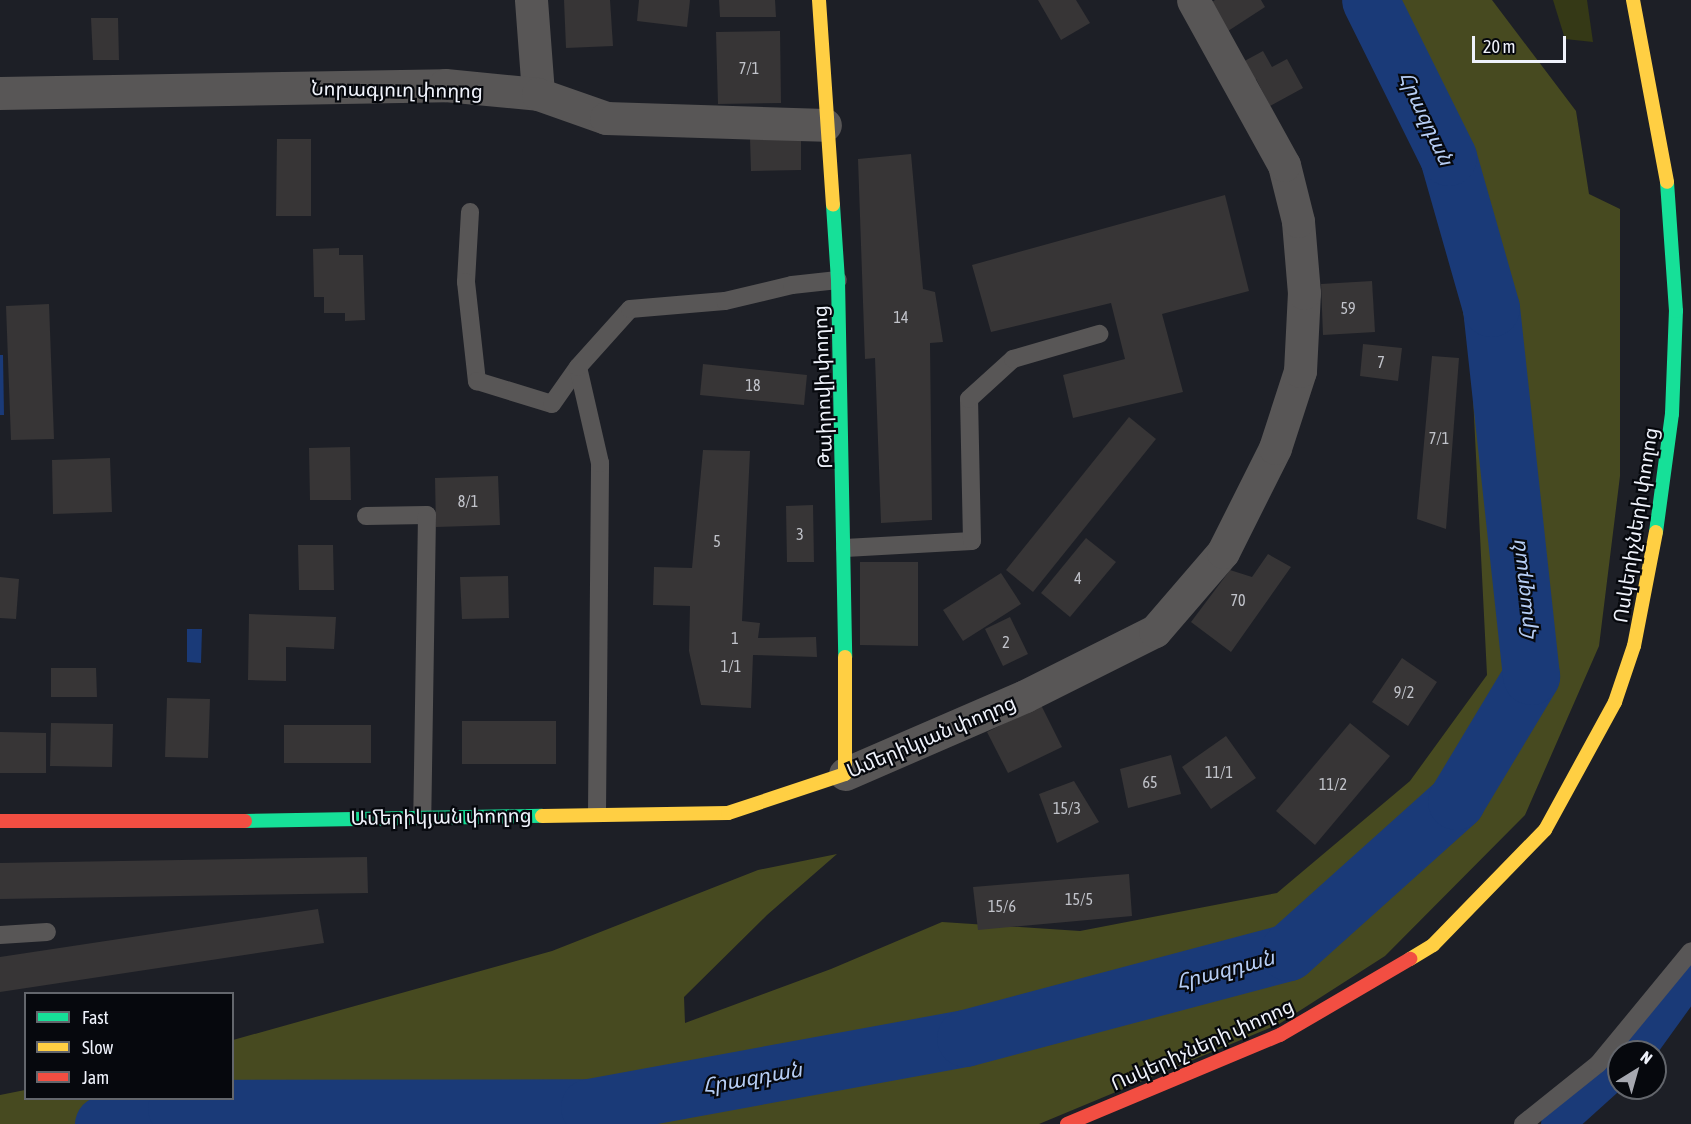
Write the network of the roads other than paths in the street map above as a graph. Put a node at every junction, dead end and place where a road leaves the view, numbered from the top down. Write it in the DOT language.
graph roads {
  1 [pos="531,0"];
  2 [pos="819,0"];
  3 [pos="1193,0"];
  4 [pos="1633,0"];
  5 [pos="0,93"];
  6 [pos="538,94"];
  7 [pos="825,125"];
  8 [pos="470,212"];
  9 [pos="838,280"];
  10 [pos="1099,334"];
  11 [pos="578,367"];
  12 [pos="366,516"];
  13 [pos="845,548"];
  14 [pos="844,774"];
  15 [pos="597,813"];
  16 [pos="422,817"];
  17 [pos="0,821"];
  18 [pos="47,932"];
  19 [pos="0,935"];
  20 [pos="1691,951"];
  21 [pos="1067,1124"];
  22 [pos="1523,1124"];
  1 -- 6 [label="street"];
  2 -- 7 [label="street, Թաիրովի փողոց"];
  3 -- 14 [label="street, Ամերիկյան փողոց"];
  4 -- 21 [label="street, Ոսկերիչների փողոց"];
  5 -- 6 [label="street, Նորագյուղ փողոց"];
  6 -- 7 [label="street, Նորագյուղ փողոց"];
  7 -- 9 [label="street, Թաիրովի փողոց"];
  8 -- 11 [label="lane"];
  9 -- 11 [label="lane"];
  9 -- 13 [label="street, Թաիրովի փողոց"];
  10 -- 13 [label="lane"];
  11 -- 15 [label="lane"];
  12 -- 16 [label="lane"];
  13 -- 14 [label="street, Թաիրովի փողոց"];
  14 -- 15 [label="street, Ամերիկյան փողոց"];
  15 -- 16 [label="street, Ամերիկյան փողոց"];
  16 -- 17 [label="street, Ամերիկյան փողոց"];
  18 -- 19 [label="lane"];
  20 -- 22 [label="lane"];
}
